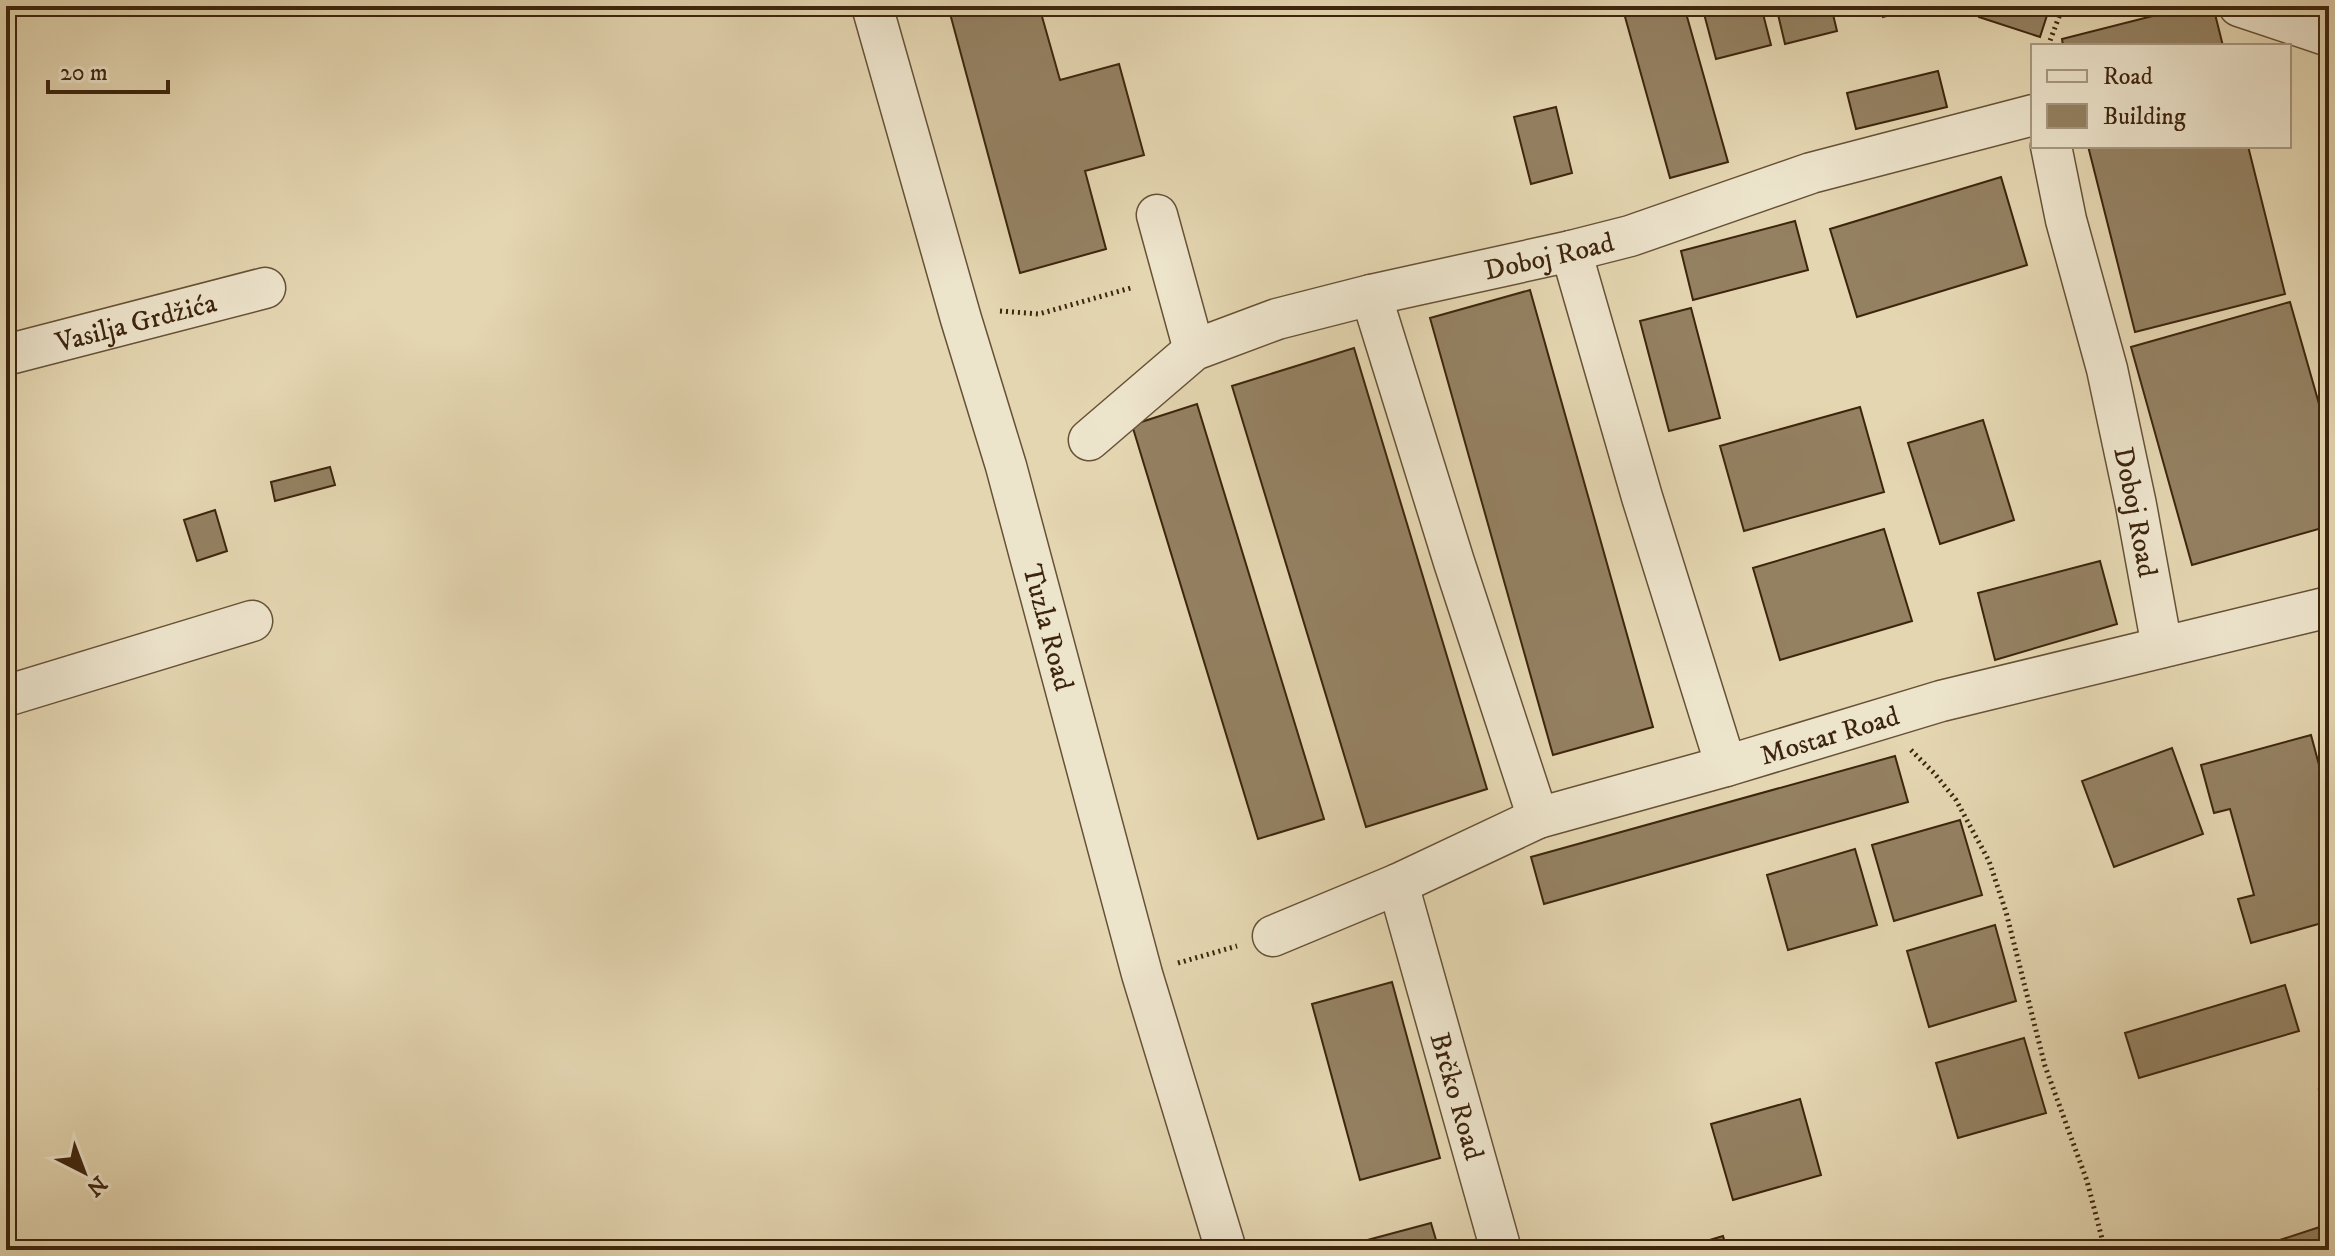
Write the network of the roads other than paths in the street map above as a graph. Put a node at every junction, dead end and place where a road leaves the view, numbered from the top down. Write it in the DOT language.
graph roads {
  1 [pos="872,6"];
  2 [pos="2239,6"];
  3 [pos="2329,36"];
  4 [pos="2031,116"];
  5 [pos="2051,148"];
  6 [pos="1157,215"];
  7 [pos="1571,251"];
  8 [pos="265,288"];
  9 [pos="1371,295"];
  10 [pos="1194,350"];
  11 [pos="6,355"];
  12 [pos="1089,440"];
  13 [pos="2329,607"];
  14 [pos="252,621"];
  15 [pos="2162,647"];
  16 [pos="6,696"];
  17 [pos="1726,766"];
  18 [pos="1538,818"];
  19 [pos="1398,884"];
  20 [pos="1273,936"];
  21 [pos="1226,1250"];
  22 [pos="1501,1250"];
  1 -- 21 [label="street, Tuzla Road"];
  2 -- 3 [label="street"];
  4 -- 7 [label="street, Doboj Road"];
  5 -- 15 [label="street, Doboj Road"];
  6 -- 10 [label="street"];
  7 -- 9 [label="street, Doboj Road"];
  7 -- 17 [label="street"];
  8 -- 11 [label="street, Vasilja Grdžića"];
  9 -- 10 [label="street, Doboj Road"];
  9 -- 18 [label="street"];
  10 -- 12 [label="street, Doboj Road"];
  13 -- 15 [label="street, Mostar Road"];
  14 -- 16 [label="street"];
  15 -- 17 [label="street, Mostar Road"];
  17 -- 18 [label="street, Mostar Road"];
  18 -- 19 [label="street, Mostar Road"];
  19 -- 20 [label="street, Mostar Road"];
  19 -- 22 [label="street, Brčko Road"];
}
